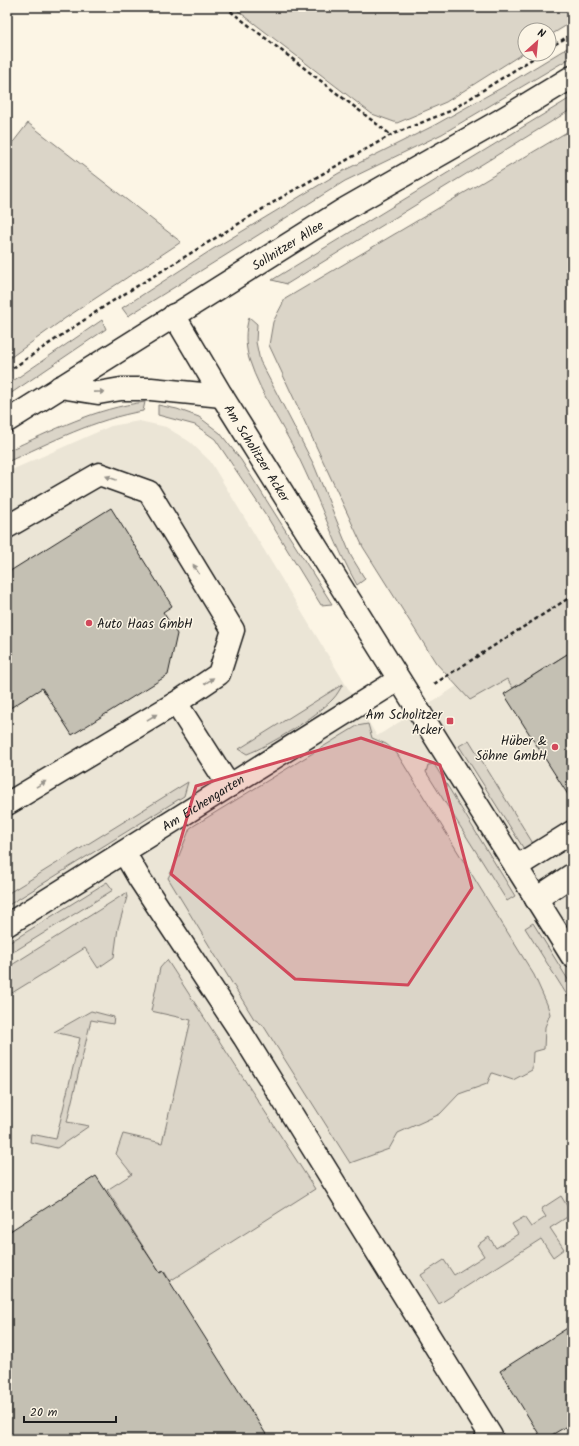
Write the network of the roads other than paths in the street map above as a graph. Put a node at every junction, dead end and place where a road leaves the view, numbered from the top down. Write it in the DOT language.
graph roads {
  1 [pos="572,77"];
  2 [pos="174,315"];
  3 [pos="60,387"];
  4 [pos="222,396"];
  5 [pos="7,420"];
  6 [pos="7,527"];
  7 [pos="398,680"];
  8 [pos="176,703"];
  9 [pos="229,786"];
  10 [pos="7,804"];
  11 [pos="572,832"];
  12 [pos="124,852"];
  13 [pos="516,867"];
  14 [pos="572,875"];
  15 [pos="536,898"];
  16 [pos="7,925"];
  17 [pos="572,956"];
  18 [pos="486,1439"];
  1 -- 2 [label="street, Sollnitzer Allee"];
  2 -- 3 [label="street, Sollnitzer Allee"];
  2 -- 4 [label="street, Am Scholitzer Acker"];
  3 -- 4 [label="street, one-way"];
  3 -- 5 [label="street, Sollnitzer Allee"];
  4 -- 7 [label="street, Am Scholitzer Acker"];
  8 -- 6 [label="street, one-way"];
  7 -- 9 [label="street, Am Eichengarten"];
  7 -- 13 [label="street, Am Scholitzer Acker"];
  8 -- 9 [label="street"];
  10 -- 8 [label="street, one-way"];
  9 -- 12 [label="street, Am Eichengarten"];
  11 -- 13 [label="street"];
  12 -- 16 [label="street, Am Eichengarten"];
  12 -- 18 [label="street"];
  13 -- 15 [label="street, Am Scholitzer Acker"];
  14 -- 15 [label="street"];
  15 -- 17 [label="street, Am Scholitzer Acker"];
}
